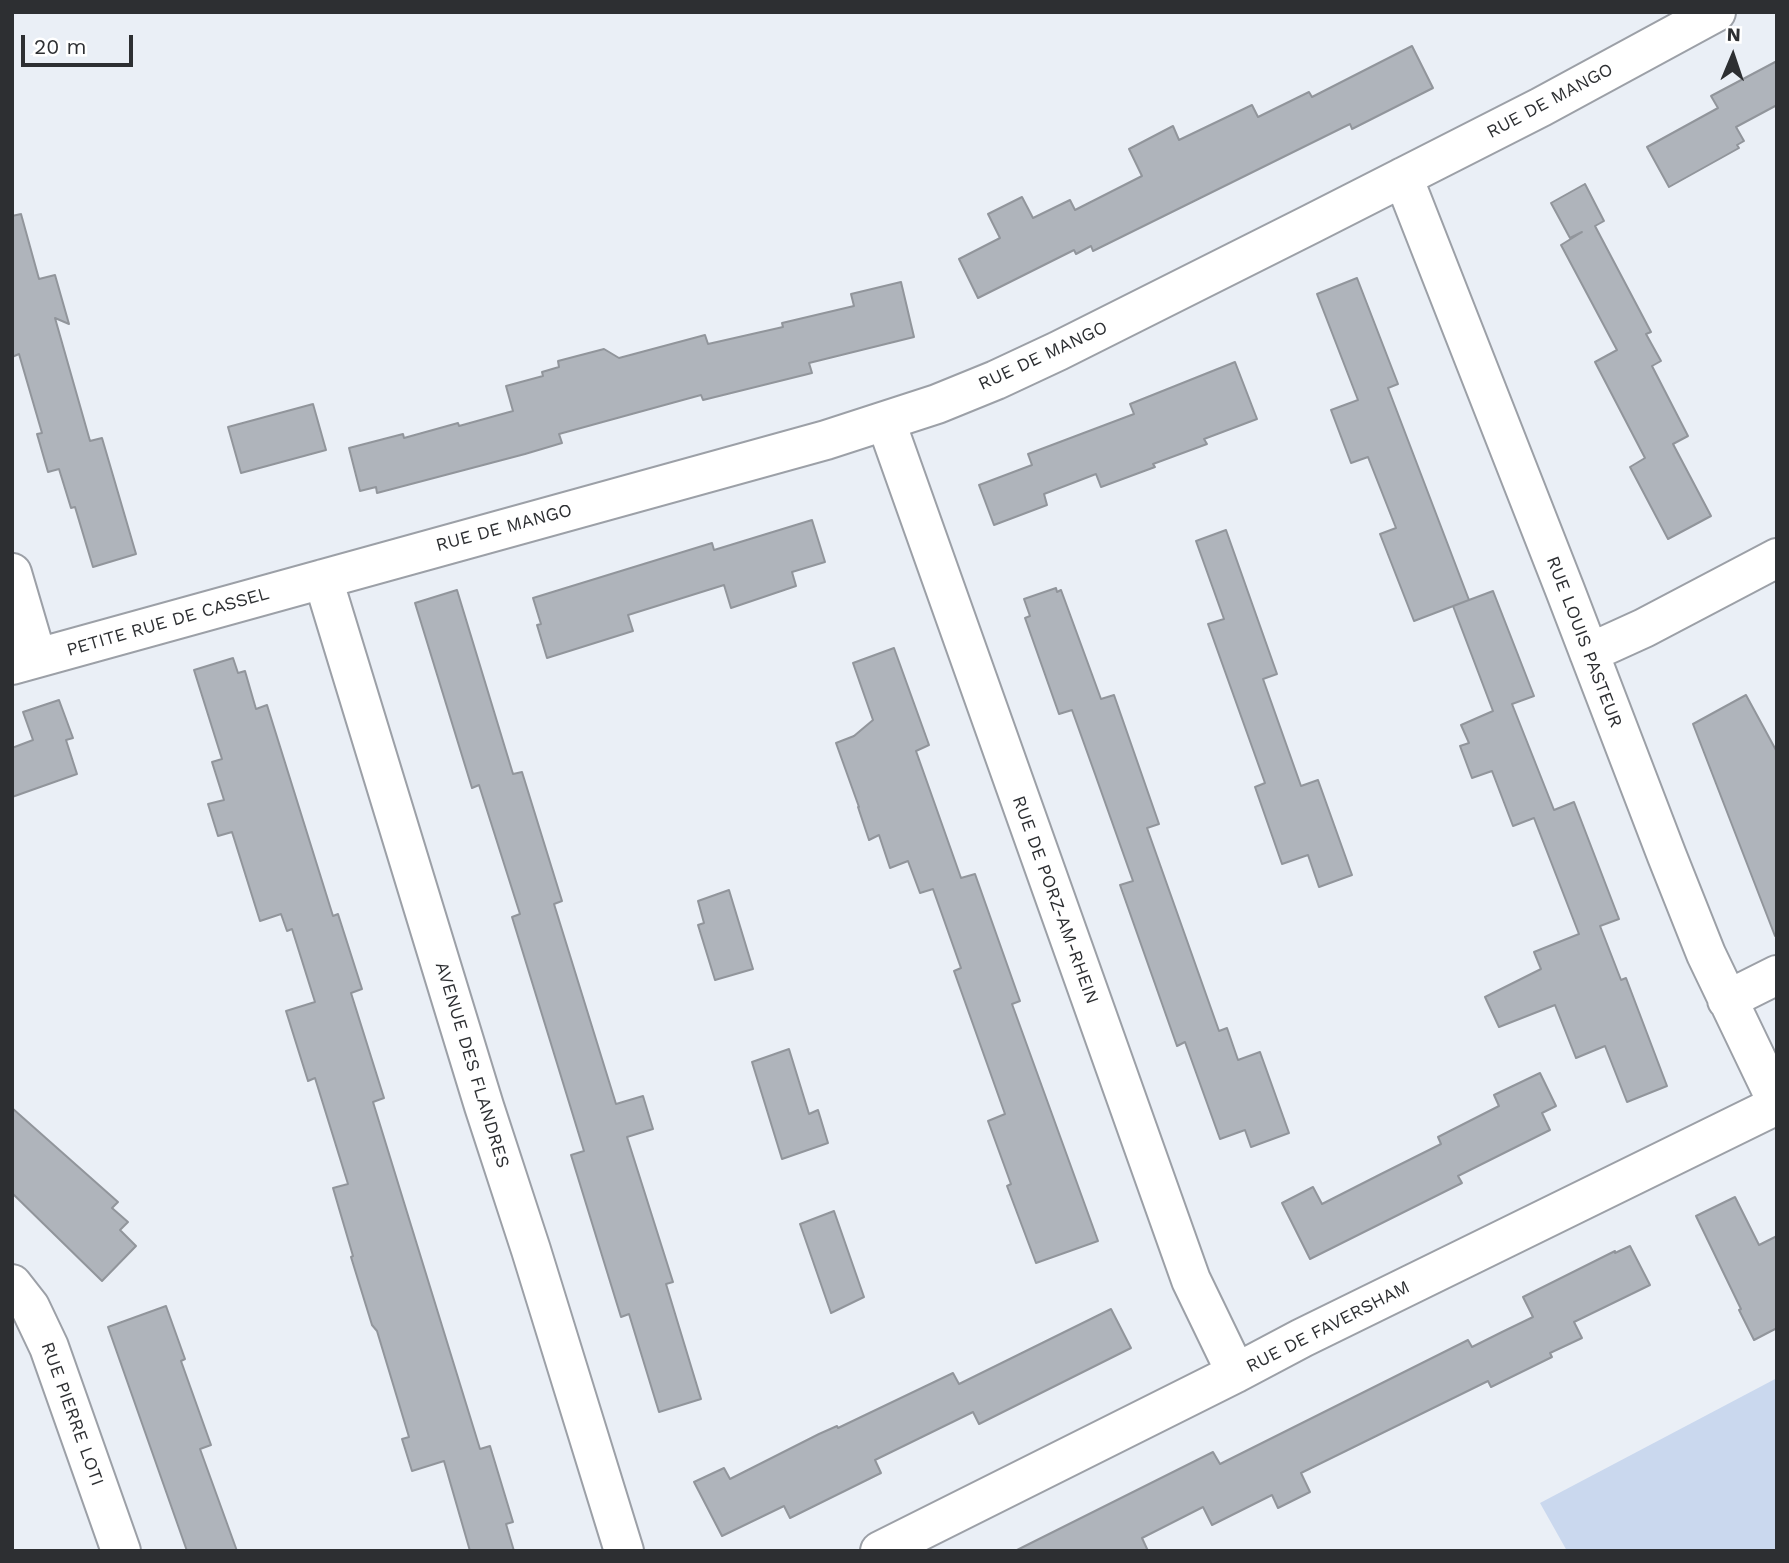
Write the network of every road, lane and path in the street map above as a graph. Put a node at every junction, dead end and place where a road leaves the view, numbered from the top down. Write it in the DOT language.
graph roads {
  1 [pos="1716,12"];
  2 [pos="1403,177"];
  3 [pos="886,422"];
  4 [pos="1777,558"];
  5 [pos="12,573"];
  6 [pos="323,579"];
  7 [pos="1589,653"];
  8 [pos="25,661"];
  9 [pos="1777,975"];
  10 [pos="1727,1000"];
  11 [pos="1777,1104"];
  12 [pos="12,1284"];
  13 [pos="1236,1373"];
  14 [pos="121,1551"];
  15 [pos="624,1551"];
  16 [pos="880,1551"];
  1 -- 2 [label="street, RUE DE MANGO"];
  2 -- 3 [label="street, RUE DE MANGO"];
  2 -- 7 [label="street, RUE LOUIS PASTEUR"];
  3 -- 6 [label="street, RUE DE MANGO"];
  3 -- 13 [label="street, RUE DE PORZ-AM-RHEIN"];
  4 -- 7 [label="street"];
  5 -- 8 [label="street"];
  6 -- 8 [label="street, PETITE RUE DE CASSEL"];
  6 -- 15 [label="street, AVENUE DES FLANDRES"];
  7 -- 10 [label="street, RUE LOUIS PASTEUR"];
  9 -- 10 [label="street"];
  10 -- 11 [label="street, RUE LOUIS PASTEUR"];
  11 -- 13 [label="street, RUE DE FAVERSHAM"];
  12 -- 14 [label="street, RUE PIERRE LOTI"];
  13 -- 16 [label="street, RUE DE FAVERSHAM"];
}
